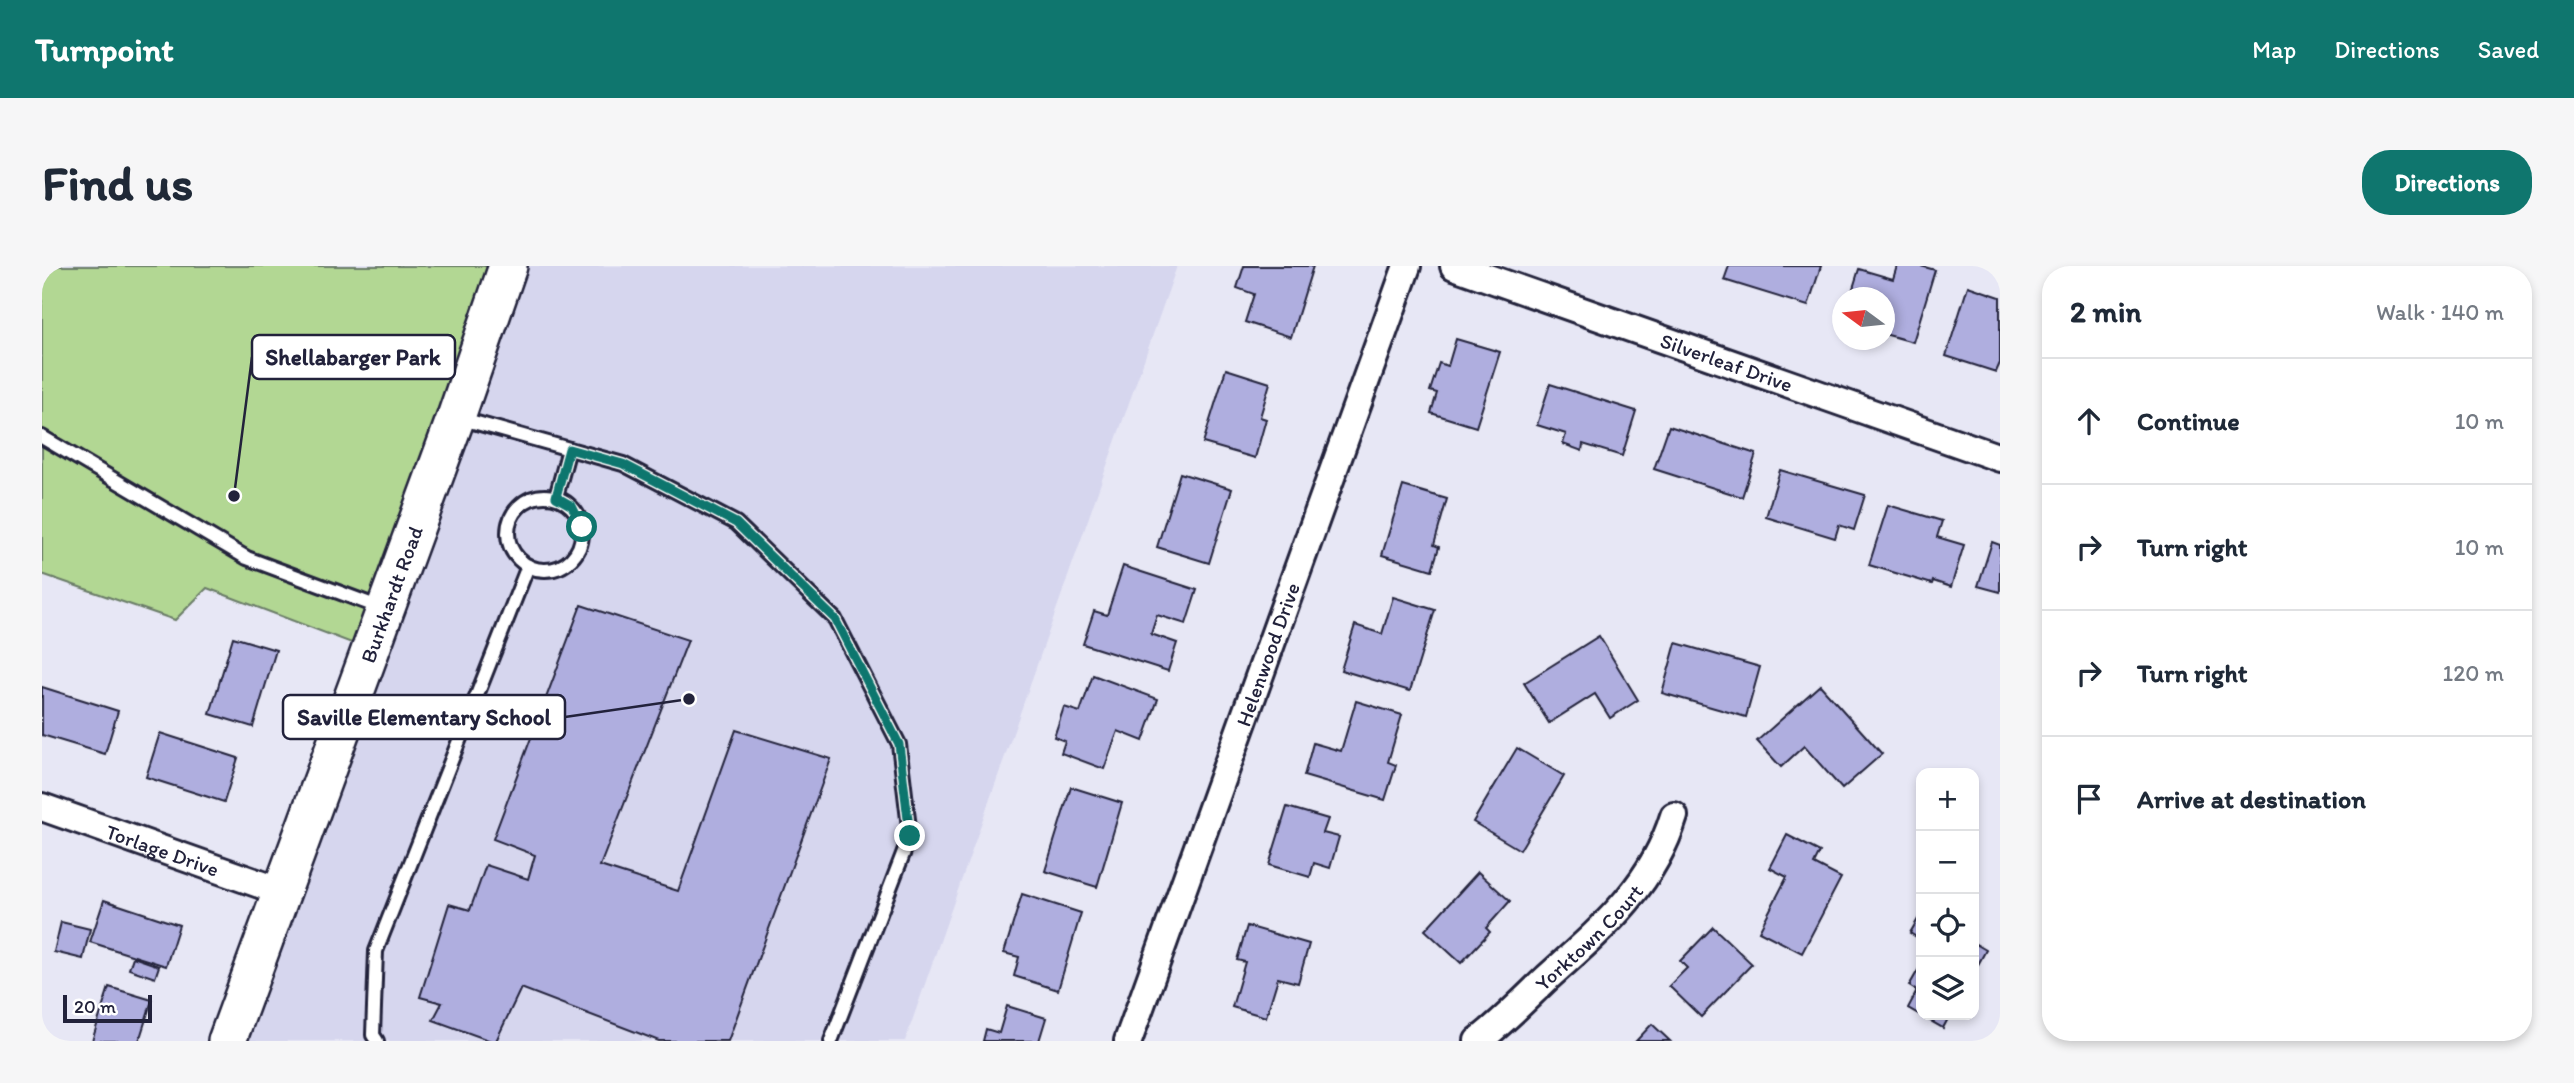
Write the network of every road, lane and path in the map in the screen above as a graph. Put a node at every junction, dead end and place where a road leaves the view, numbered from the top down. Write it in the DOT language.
graph roads {
  1 [pos="508,266"];
  2 [pos="1407,266"];
  3 [pos="1454,266"];
  4 [pos="456,418"];
  5 [pos="42,437"];
  6 [pos="569,449"];
  7 [pos="2000,458"];
  8 [pos="556,497"];
  9 [pos="528,566"];
  10 [pos="385,609"];
  11 [pos="42,807"];
  12 [pos="1674,816"];
  13 [pos="282,892"];
  14 [pos="1131,1040"];
  15 [pos="227,1041"];
  16 [pos="377,1041"];
  17 [pos="831,1041"];
  18 [pos="1478,1041"];
  1 -- 4 [label="main road, Burkhardt Road"];
  2 -- 14 [label="street, Helenwood Drive"];
  3 -- 7 [label="street, Silverleaf Drive"];
  4 -- 6 [label="lane"];
  4 -- 10 [label="main road, Burkhardt Road"];
  5 -- 10 [label="lane"];
  6 -- 8 [label="lane"];
  6 -- 17 [label="lane"];
  8 -- 9 [label="lane"];
  8 -- 9 [label="lane"];
  9 -- 16 [label="lane"];
  10 -- 13 [label="main road, Burkhardt Road"];
  11 -- 13 [label="street, Torlage Drive"];
  12 -- 18 [label="street, Yorktown Court"];
  13 -- 15 [label="main road, Burkhardt Road"];
}
